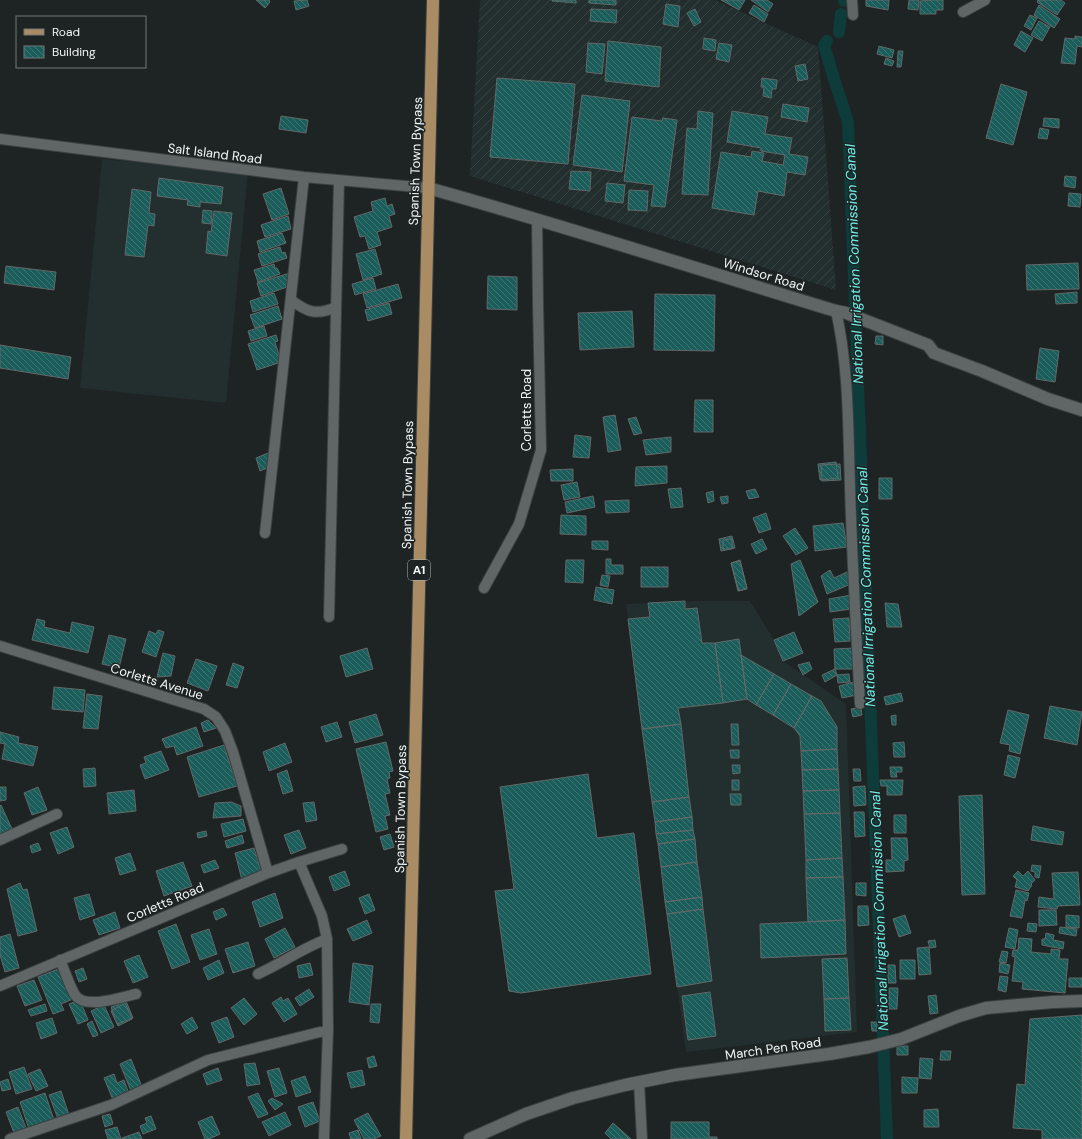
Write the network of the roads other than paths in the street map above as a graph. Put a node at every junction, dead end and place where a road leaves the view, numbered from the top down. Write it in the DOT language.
graph roads {
  1 [pos="432,0"];
  2 [pos="852,0"];
  3 [pos="985,0"];
  4 [pos="963,12"];
  5 [pos="853,15"];
  6 [pos="0,139"];
  7 [pos="304,177"];
  8 [pos="339,181"];
  9 [pos="428,188"];
  10 [pos="537,219"];
  11 [pos="291,300"];
  12 [pos="336,307"];
  13 [pos="841,312"];
  14 [pos="1082,410"];
  15 [pos="265,533"];
  16 [pos="484,588"];
  17 [pos="329,617"];
  18 [pos="0,646"];
  19 [pos="860,704"];
  20 [pos="57,814"];
  21 [pos="0,840"];
  22 [pos="342,849"];
  23 [pos="299,862"];
  24 [pos="268,874"];
  25 [pos="327,939"];
  26 [pos="60,960"];
  27 [pos="258,974"];
  28 [pos="0,986"];
  29 [pos="136,994"];
  30 [pos="1082,1001"];
  31 [pos="328,1030"];
  32 [pos="639,1082"];
  33 [pos="10,1139"];
  34 [pos="324,1139"];
  35 [pos="406,1139"];
  36 [pos="470,1139"];
  37 [pos="642,1139"];
  1 -- 9 [label="main road, Spanish Town Bypass / A1"];
  2 -- 5 [label="street"];
  3 -- 4 [label="street"];
  6 -- 7 [label="street, Salt Island Road"];
  7 -- 8 [label="street, Salt Island Road"];
  7 -- 11 [label="street"];
  8 -- 9 [label="street, Salt Island Road"];
  8 -- 12 [label="street"];
  9 -- 10 [label="main road, Windsor Road"];
  9 -- 35 [label="main road, Spanish Town Bypass / A1"];
  10 -- 13 [label="main road, Windsor Road"];
  10 -- 16 [label="street, Corletts Road"];
  11 -- 12 [label="street"];
  11 -- 15 [label="street"];
  12 -- 17 [label="street"];
  13 -- 14 [label="main road, Windsor Road"];
  13 -- 19 [label="street"];
  18 -- 24 [label="street, Corletts Avenue"];
  20 -- 21 [label="street"];
  22 -- 23 [label="street, Corletts Road"];
  23 -- 24 [label="street, Corletts Road"];
  23 -- 25 [label="street"];
  24 -- 26 [label="street, Corletts Road"];
  25 -- 27 [label="street"];
  25 -- 31 [label="street"];
  26 -- 28 [label="street, Corletts Road"];
  26 -- 29 [label="street"];
  30 -- 32 [label="main road, March Pen Road"];
  31 -- 33 [label="street"];
  31 -- 34 [label="street"];
  32 -- 36 [label="main road, March Pen Road"];
  32 -- 37 [label="street"];
}
